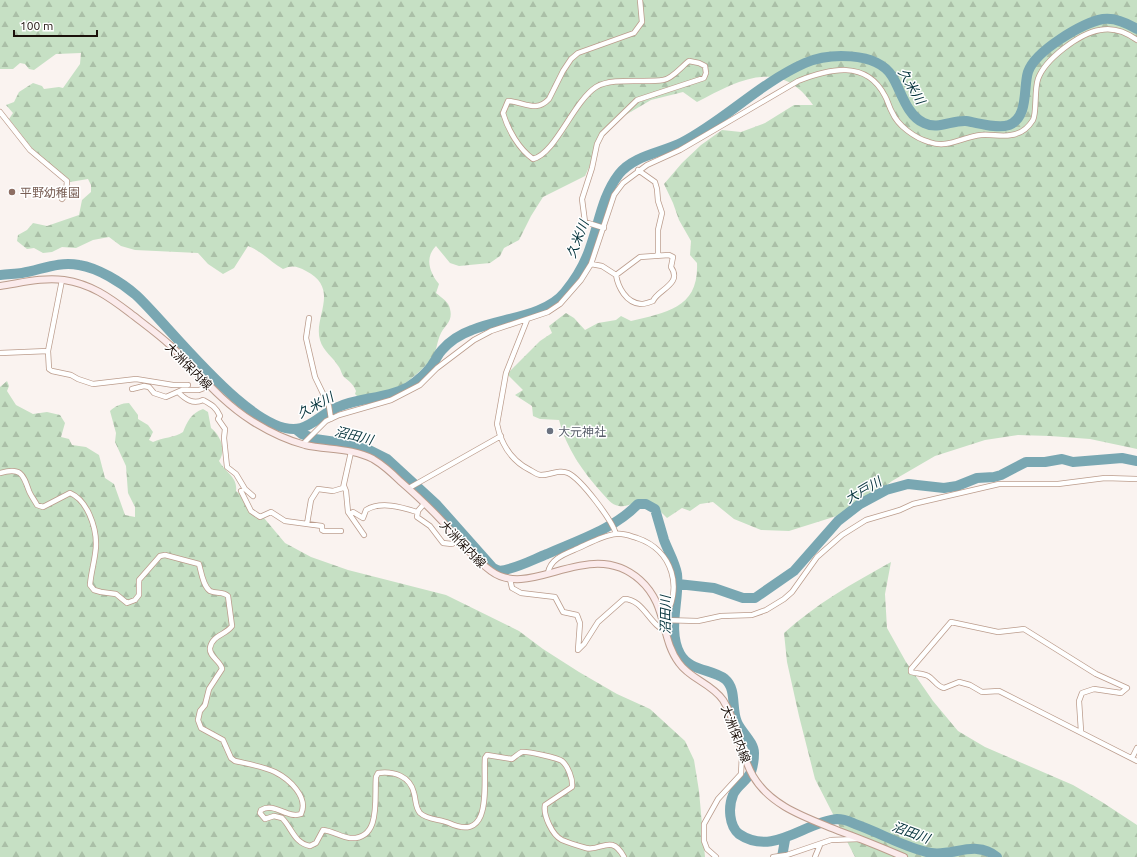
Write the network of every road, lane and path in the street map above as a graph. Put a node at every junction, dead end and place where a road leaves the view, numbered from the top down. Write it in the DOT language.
graph roads {
  1 [pos="640,0"];
  2 [pos="1137,40"];
  3 [pos="0,112"];
  4 [pos="638,170"];
  5 [pos="62,199"];
  6 [pos="603,227"];
  7 [pos="658,255"];
  8 [pos="592,264"];
  9 [pos="616,275"];
  10 [pos="62,280"];
  11 [pos="0,286"];
  12 [pos="309,318"];
  13 [pos="527,320"];
  14 [pos="48,351"];
  15 [pos="0,353"];
  16 [pos="188,385"];
  17 [pos="209,386"];
  18 [pos="132,389"];
  19 [pos="178,392"];
  20 [pos="331,419"];
  21 [pos="501,436"];
  22 [pos="304,443"];
  23 [pos="351,452"];
  24 [pos="0,473"];
  25 [pos="1137,479"];
  26 [pos="344,486"];
  27 [pos="410,487"];
  28 [pos="241,491"];
  29 [pos="253,496"];
  30 [pos="424,504"];
  31 [pos="418,511"];
  32 [pos="350,514"];
  33 [pos="307,524"];
  34 [pos="341,531"];
  35 [pos="615,531"];
  36 [pos="364,535"];
  37 [pos="457,540"];
  38 [pos="548,573"];
  39 [pos="510,579"];
  40 [pos="663,620"];
  41 [pos="666,631"];
  42 [pos="1081,731"];
  43 [pos="1137,748"];
  44 [pos="742,752"];
  45 [pos="1132,758"];
  46 [pos="1137,761"];
  47 [pos="860,839"];
  48 [pos="820,845"];
  49 [pos="624,857"];
  50 [pos="716,857"];
  51 [pos="773,857"];
  52 [pos="815,857"];
  53 [pos="904,857"];
  1 -- 6 [label="street"];
  2 -- 4 [label="street"];
  3 -- 5 [label="street"];
  4 -- 6 [label="street"];
  4 -- 7 [label="street"];
  6 -- 8 [label="street"];
  7 -- 9 [label="street"];
  7 -- 9 [label="street"];
  8 -- 9 [label="street"];
  8 -- 13 [label="street"];
  10 -- 11 [label="main road, 大洲保内線"];
  10 -- 14 [label="street"];
  10 -- 17 [label="main road, 大洲保内線"];
  12 -- 20 [label="street"];
  13 -- 20 [label="street"];
  13 -- 21 [label="street"];
  14 -- 15 [label="street"];
  14 -- 16 [label="street"];
  17 -- 19 [label="street"];
  17 -- 22 [label="main road, 大洲保内線"];
  18 -- 19 [label="street"];
  19 -- 29 [label="street"];
  20 -- 22 [label="street"];
  21 -- 27 [label="street"];
  21 -- 35 [label="street"];
  22 -- 23 [label="main road, 大洲保内線"];
  23 -- 26 [label="street"];
  23 -- 27 [label="main road, 大洲保内線"];
  24 -- 49 [label="street"];
  25 -- 40 [label="street"];
  26 -- 32 [label="street"];
  26 -- 33 [label="street"];
  27 -- 30 [label="main road, 大洲保内線"];
  28 -- 33 [label="street"];
  30 -- 31 [label="street"];
  30 -- 37 [label="main road, 大洲保内線"];
  31 -- 32 [label="street"];
  31 -- 37 [label="street"];
  32 -- 36 [label="street"];
  33 -- 34 [label="street"];
  35 -- 38 [label="street"];
  35 -- 40 [label="street"];
  37 -- 39 [label="main road, 大洲保内線"];
  38 -- 39 [label="main road, 大洲保内線"];
  38 -- 40 [label="main road, 大洲保内線"];
  39 -- 41 [label="street"];
  40 -- 41 [label="main road, 大洲保内線"];
  41 -- 44 [label="main road, 大洲保内線"];
  42 -- 42 [label="street"];
  42 -- 45 [label="street"];
  43 -- 45 [label="street"];
  44 -- 47 [label="main road, 大洲保内線"];
  44 -- 50 [label="street"];
  45 -- 46 [label="street"];
  47 -- 48 [label="street"];
  47 -- 53 [label="main road, 大洲保内線"];
  48 -- 51 [label="street"];
  48 -- 52 [label="street"];
}
